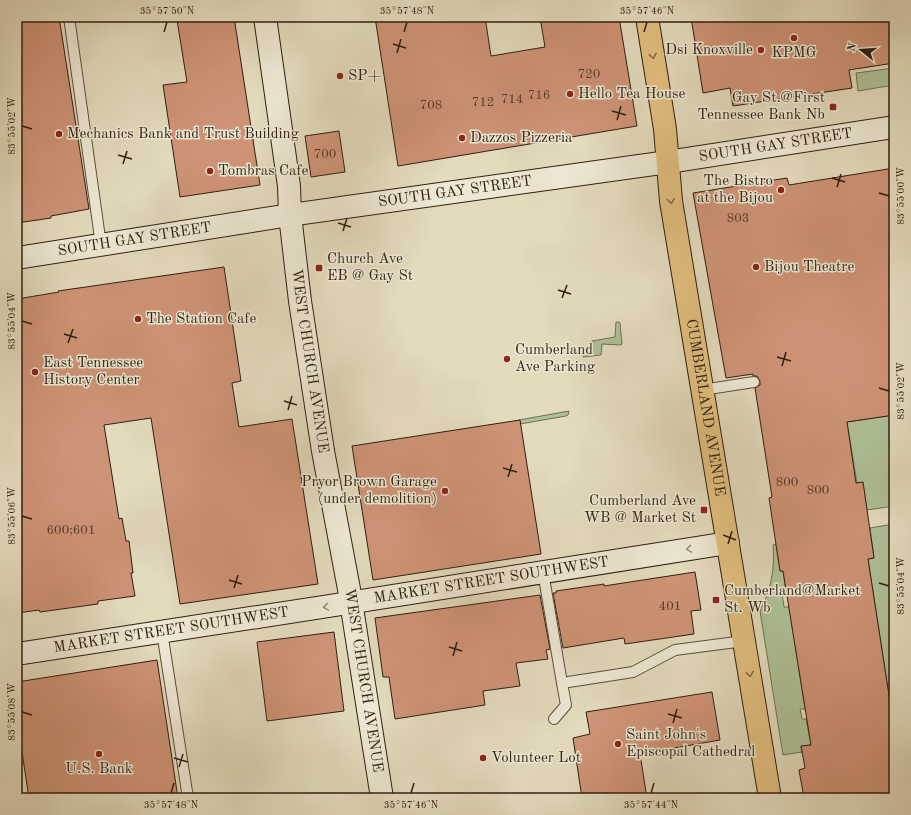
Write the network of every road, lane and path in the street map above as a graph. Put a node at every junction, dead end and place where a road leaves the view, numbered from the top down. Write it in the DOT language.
graph roads {
  1 [pos="69,17"];
  2 [pos="265,17"];
  3 [pos="647,17"];
  4 [pos="894,127"];
  5 [pos="668,162"];
  6 [pos="290,215"];
  7 [pos="101,246"];
  8 [pos="17,258"];
  9 [pos="754,382"];
  10 [pos="702,390"];
  11 [pos="728,543"];
  12 [pos="543,572"];
  13 [pos="351,603"];
  14 [pos="162,632"];
  15 [pos="744,641"];
  16 [pos="17,654"];
  17 [pos="562,683"];
  18 [pos="554,719"];
  19 [pos="188,798"];
  20 [pos="382,798"];
  21 [pos="770,798"];
  1 -- 7 [label="lane"];
  2 -- 6 [label="street, WEST CHURCH AVENUE"];
  3 -- 5 [label="main road, CUMBERLAND AVENUE, one-way"];
  4 -- 5 [label="street, SOUTH GAY STREET"];
  5 -- 6 [label="street, SOUTH GAY STREET"];
  5 -- 10 [label="main road, CUMBERLAND AVENUE, one-way"];
  6 -- 7 [label="street, SOUTH GAY STREET"];
  6 -- 13 [label="street, WEST CHURCH AVENUE"];
  7 -- 8 [label="street, SOUTH GAY STREET"];
  9 -- 10 [label="lane"];
  10 -- 11 [label="main road, CUMBERLAND AVENUE"];
  11 -- 12 [label="street, MARKET STREET SOUTHWEST, one-way"];
  11 -- 15 [label="main road, CUMBERLAND AVENUE"];
  12 -- 13 [label="street, MARKET STREET SOUTHWEST"];
  12 -- 17 [label="lane"];
  13 -- 14 [label="street, MARKET STREET SOUTHWEST, one-way"];
  13 -- 20 [label="street, WEST CHURCH AVENUE"];
  14 -- 16 [label="street, MARKET STREET SOUTHWEST"];
  14 -- 19 [label="lane"];
  15 -- 17 [label="lane"];
  15 -- 21 [label="main road, CUMBERLAND AVENUE, one-way"];
  17 -- 18 [label="lane"];
}
